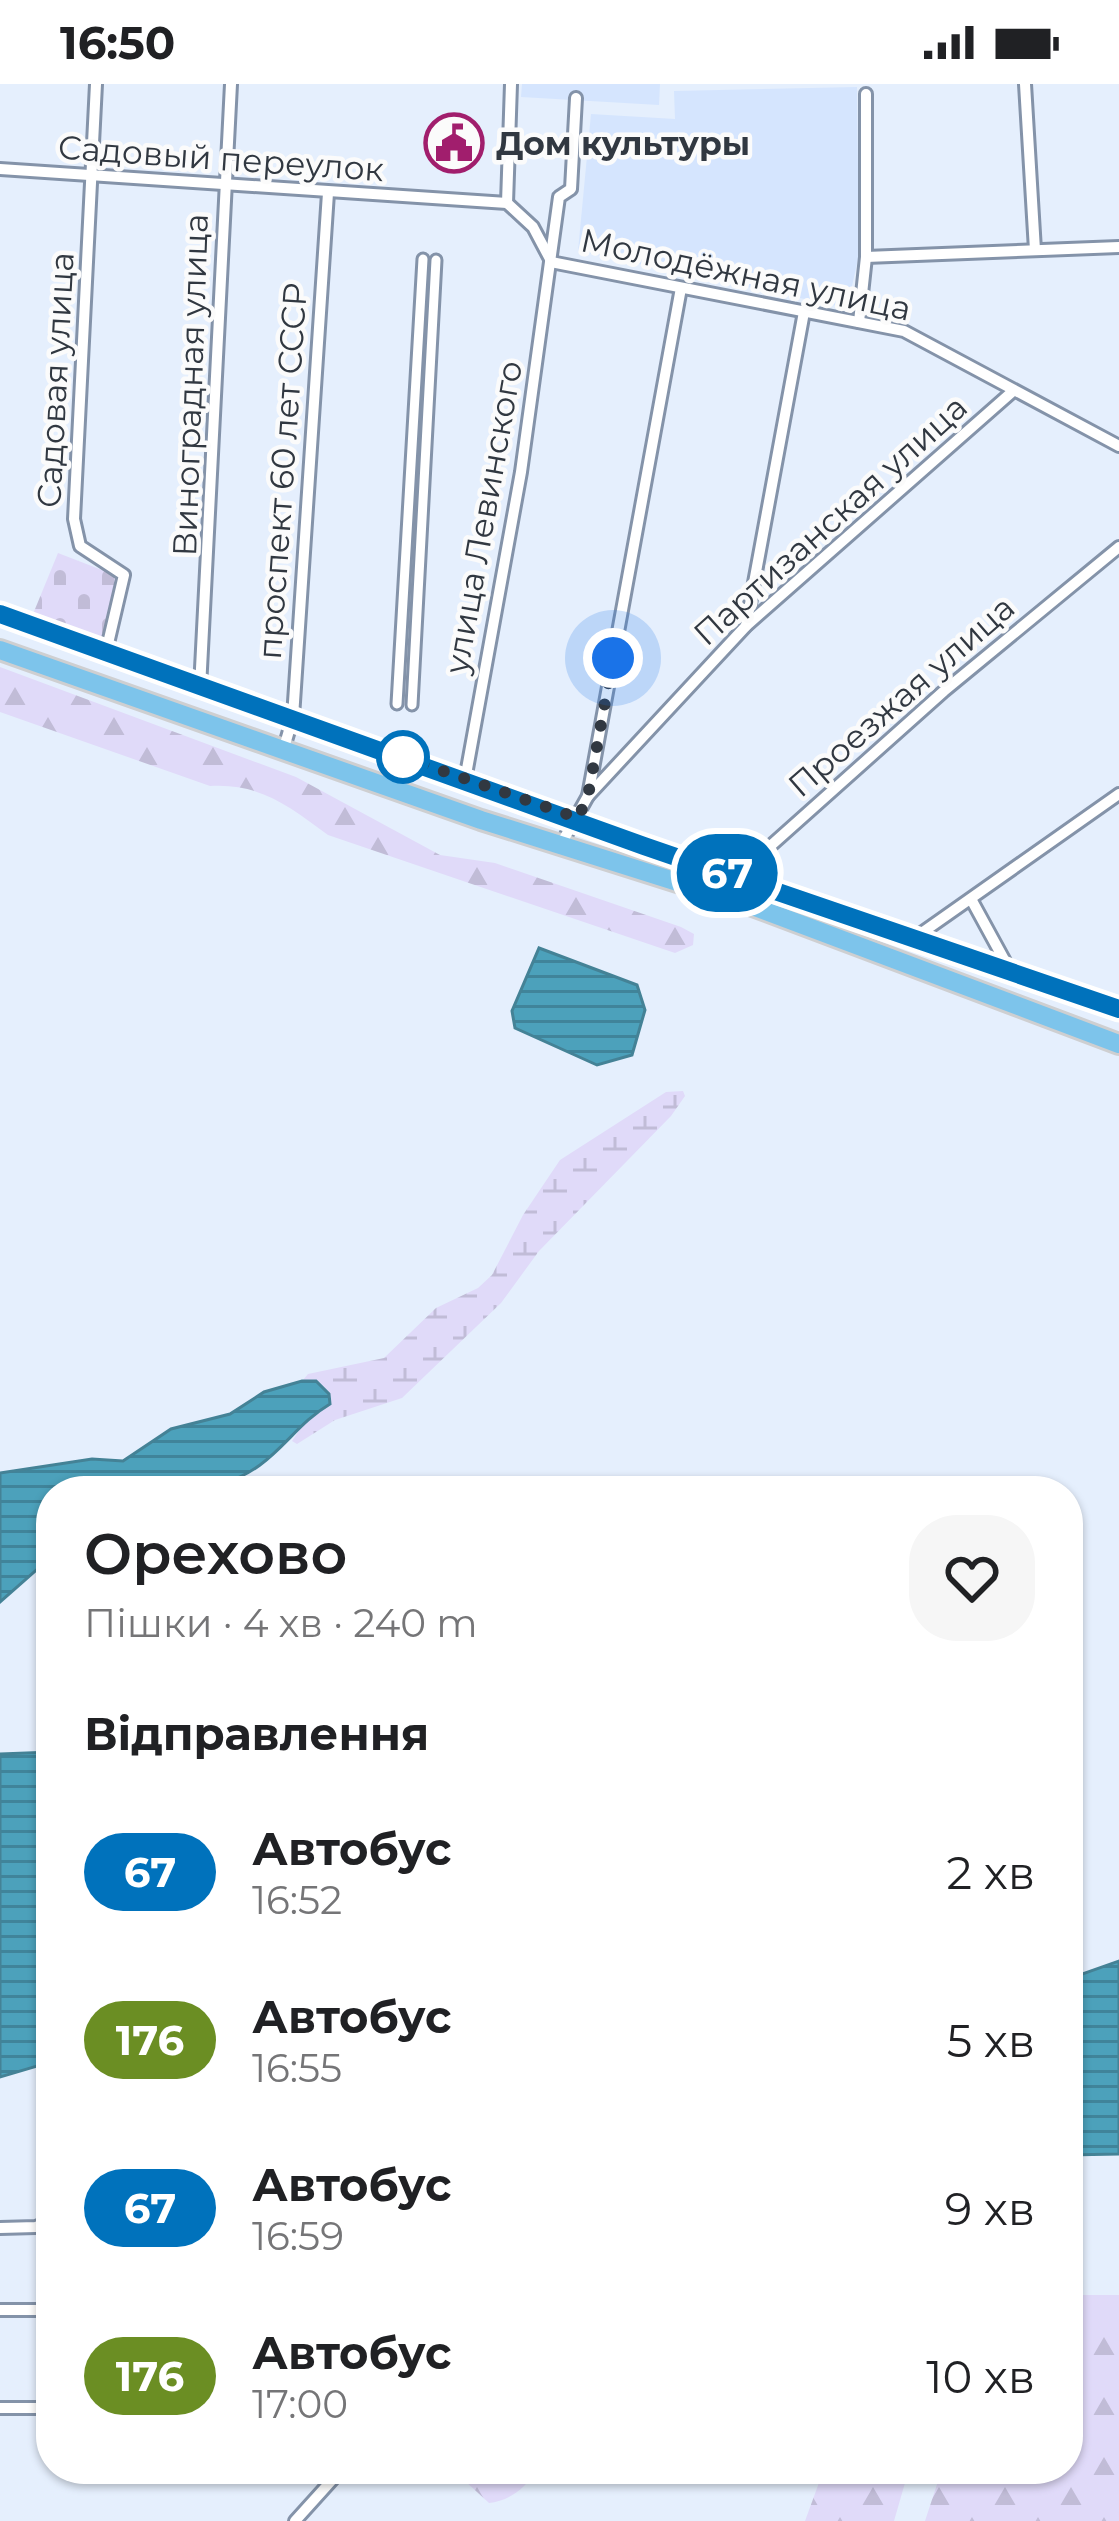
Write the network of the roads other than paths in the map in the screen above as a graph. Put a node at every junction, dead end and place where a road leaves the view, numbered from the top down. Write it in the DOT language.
graph roads {
  1 [pos="97,84"];
  2 [pos="232,84"];
  3 [pos="511,84"];
  4 [pos="1024,84"];
  5 [pos="866,94"];
  6 [pos="576,98"];
  7 [pos="0,170"];
  8 [pos="93,176"];
  9 [pos="225,187"];
  10 [pos="328,193"];
  11 [pos="507,203"];
  12 [pos="1119,247"];
  13 [pos="1035,250"];
  14 [pos="866,257"];
  15 [pos="423,259"];
  16 [pos="436,260"];
  17 [pos="551,262"];
  18 [pos="681,288"];
  19 [pos="804,312"];
  20 [pos="859,322"];
  21 [pos="1012,392"];
  22 [pos="1119,446"];
  23 [pos="1119,548"];
  24 [pos="406,550"];
  25 [pos="421,551"];
  26 [pos="0,614"];
  27 [pos="746,626"];
  28 [pos="0,650"];
  29 [pos="106,652"];
  30 [pos="400,665"];
  31 [pos="414,666"];
  32 [pos="200,688"];
  33 [pos="398,704"];
  34 [pos="412,705"];
  35 [pos="293,717"];
  36 [pos="284,751"];
  37 [pos="466,780"];
  38 [pos="1119,794"];
  39 [pos="588,796"];
  40 [pos="578,818"];
  41 [pos="560,846"];
  42 [pos="710,867"];
  43 [pos="971,899"];
  44 [pos="913,939"];
  45 [pos="1009,967"];
  46 [pos="1119,1009"];
  47 [pos="1119,1042"];
  48 [pos="0,2228"];
  49 [pos="36,2228"];
  50 [pos="0,2310"];
  51 [pos="36,2310"];
  52 [pos="0,2408"];
  53 [pos="36,2408"];
  54 [pos="328,2484"];
  55 [pos="295,2521"];
  1 -- 8 [label="street, Садовая улица"];
  2 -- 9 [label="street, Виноградная улица"];
  3 -- 11 [label="street"];
  4 -- 13 [label="street"];
  5 -- 14 [label="street"];
  6 -- 17 [label="street, улица Левинского"];
  7 -- 8 [label="street, Садовый переулок"];
  8 -- 9 [label="street, Садовый переулок"];
  8 -- 29 [label="street, Садовая улица"];
  9 -- 10 [label="street, Садовый переулок"];
  9 -- 32 [label="street, Виноградная улица"];
  10 -- 11 [label="street, Садовый переулок"];
  10 -- 35 [label="street, проспект 60 лет СССР"];
  11 -- 17 [label="street"];
  12 -- 13 [label="street"];
  13 -- 14 [label="street"];
  14 -- 20 [label="street"];
  15 -- 24 [label="street"];
  16 -- 25 [label="street"];
  17 -- 18 [label="street, Молодёжная улица"];
  17 -- 37 [label="street, улица Левинского"];
  18 -- 19 [label="street, Молодёжная улица"];
  18 -- 39 [label="street"];
  19 -- 20 [label="street, Молодёжная улица"];
  19 -- 27 [label="street"];
  20 -- 21 [label="street, Молодёжная улица"];
  21 -- 22 [label="street, Молодёжная улица"];
  21 -- 27 [label="street, Партизанская улица"];
  23 -- 42 [label="street, Проезжая улица"];
  24 -- 25 [label="street"];
  24 -- 30 [label="street"];
  25 -- 31 [label="street"];
  26 -- 29 [label="street"];
  27 -- 39 [label="street, Партизанская улица"];
  28 -- 36 [label="main road"];
  29 -- 32 [label="street"];
  30 -- 31 [label="street"];
  30 -- 33 [label="street"];
  31 -- 34 [label="street"];
  32 -- 35 [label="street"];
  35 -- 36 [label="street, проспект 60 лет СССР"];
  35 -- 37 [label="street"];
  36 -- 41 [label="main road"];
  37 -- 40 [label="street"];
  38 -- 43 [label="street"];
  39 -- 40 [label="street"];
  40 -- 41 [label="street"];
  40 -- 42 [label="street"];
  41 -- 47 [label="main road"];
  42 -- 44 [label="street"];
  43 -- 44 [label="street"];
  43 -- 45 [label="street"];
  44 -- 45 [label="street"];
  45 -- 46 [label="street"];
  48 -- 49 [label="street"];
  50 -- 51 [label="street"];
  52 -- 53 [label="street"];
  54 -- 55 [label="street"];
}
